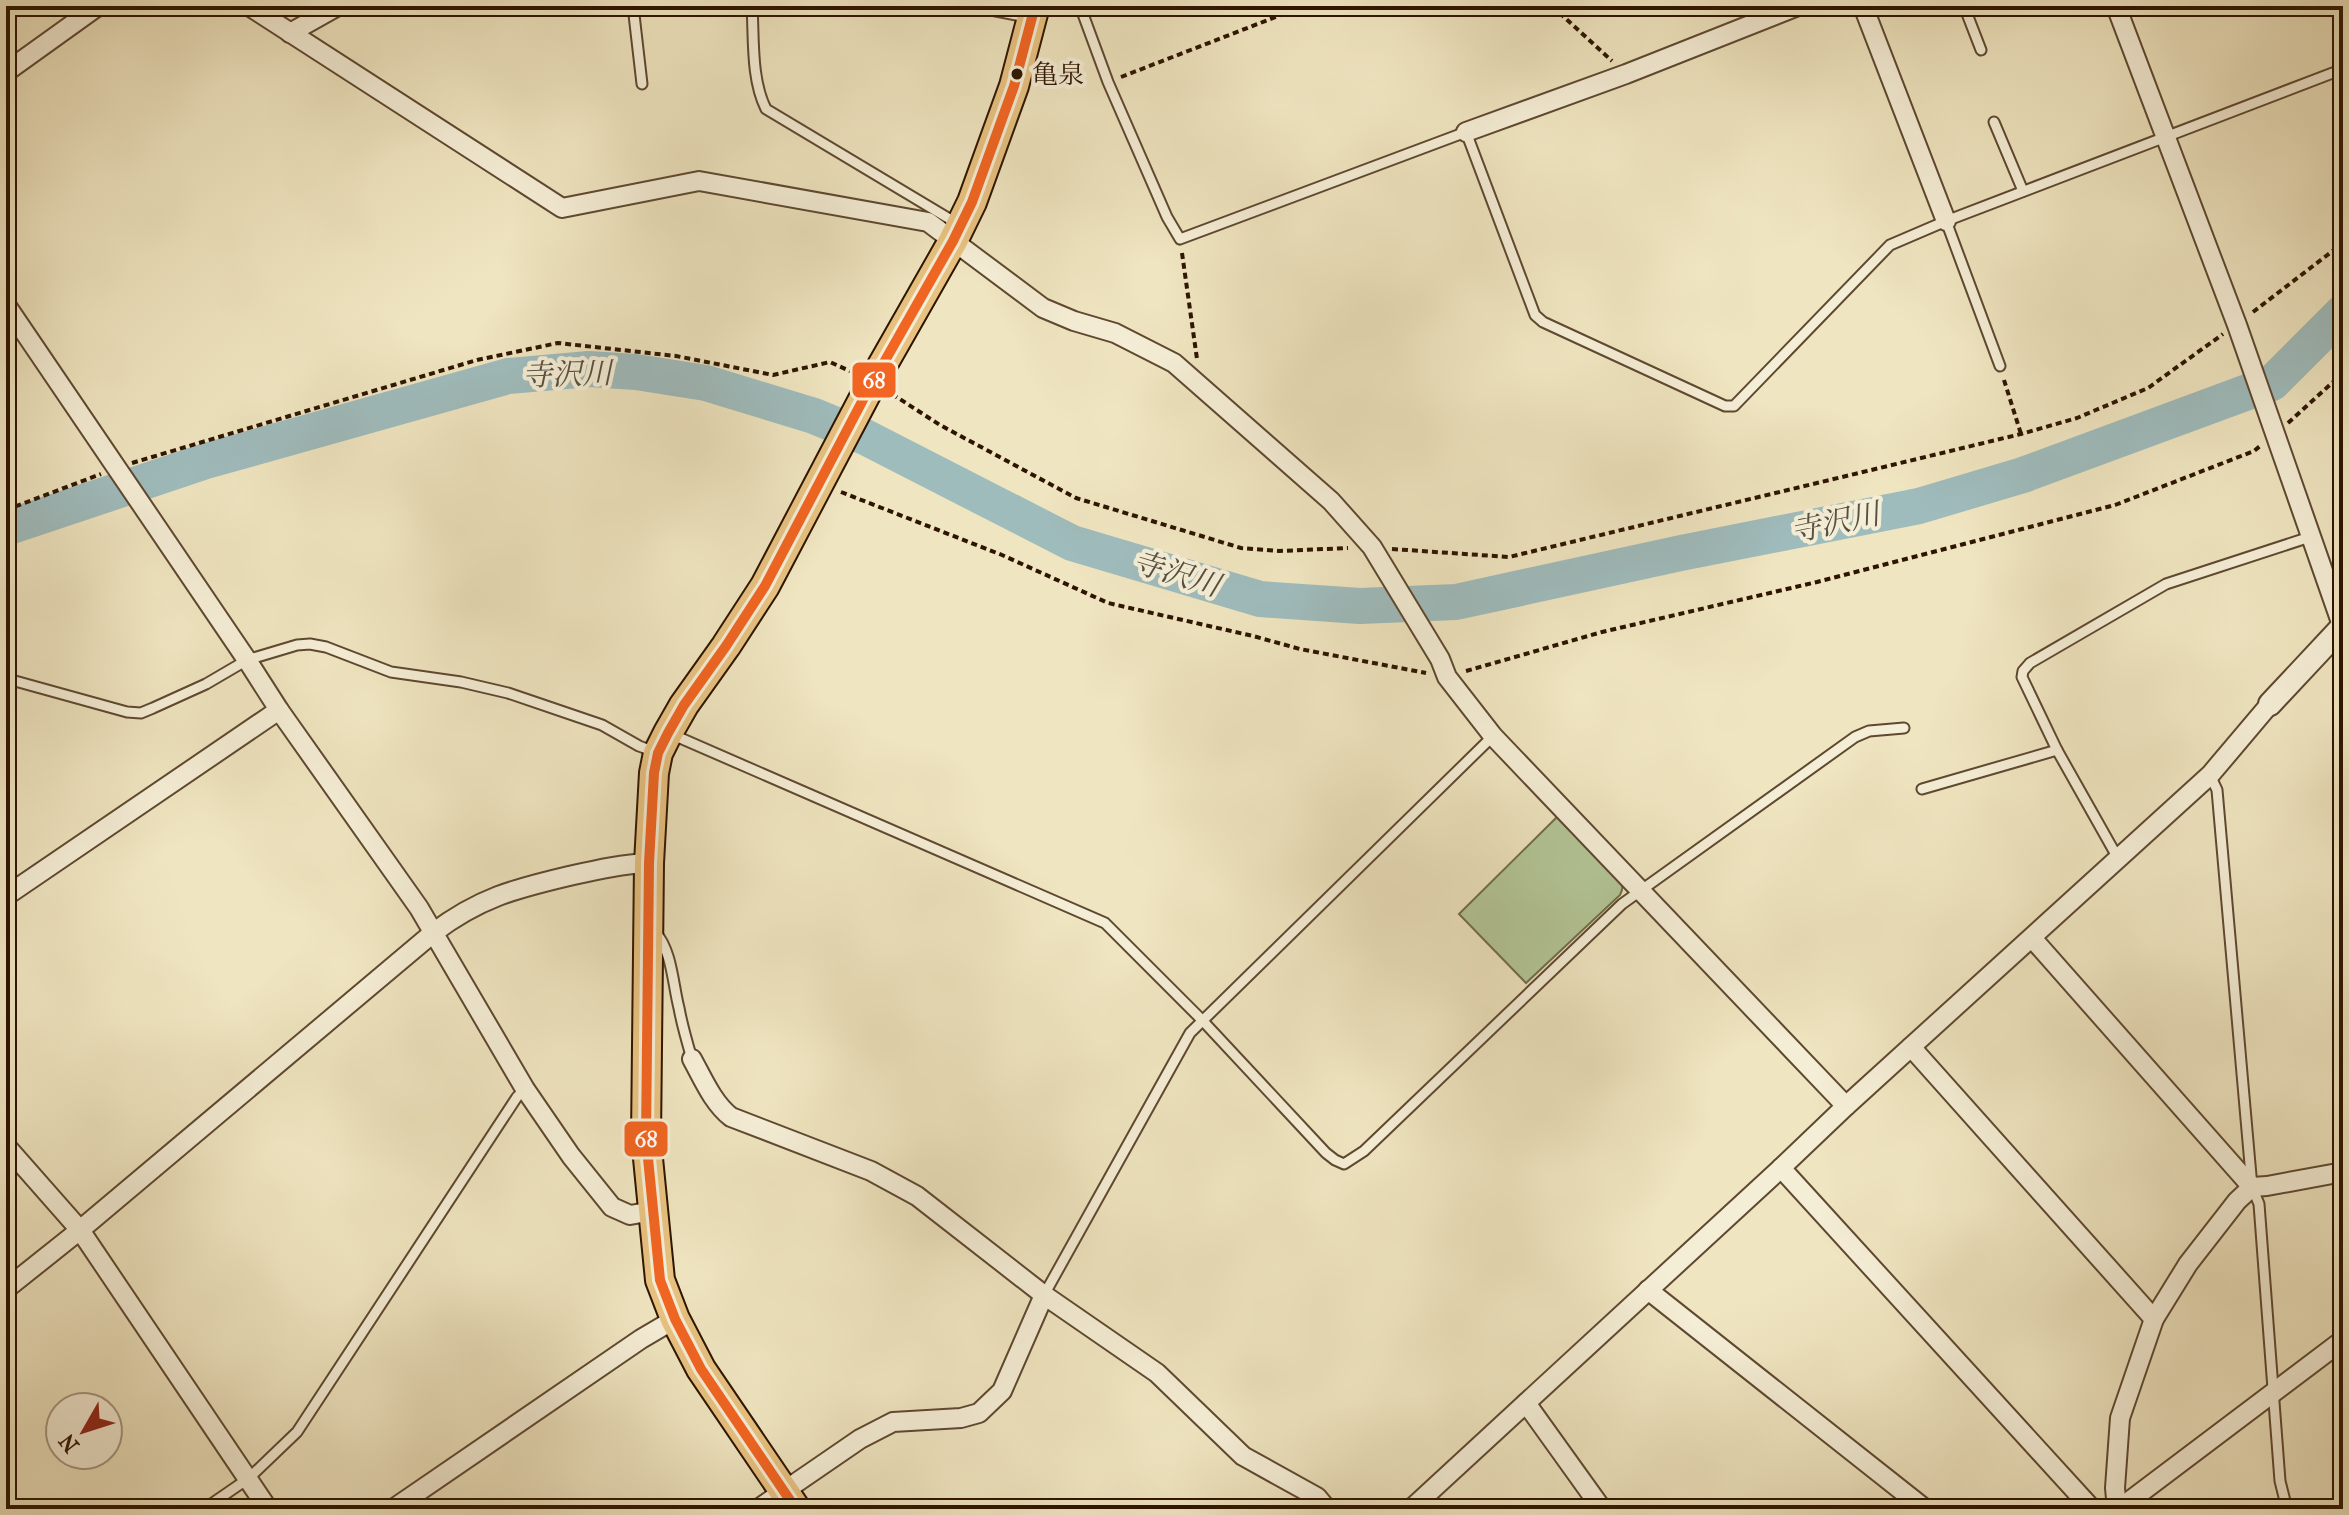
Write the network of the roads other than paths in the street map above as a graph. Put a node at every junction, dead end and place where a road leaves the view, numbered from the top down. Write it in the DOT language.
graph roads {
  1 [pos="98,6"];
  2 [pos="249,6"];
  3 [pos="338,6"];
  4 [pos="633,6"];
  5 [pos="752,6"];
  6 [pos="993,6"];
  7 [pos="1080,6"];
  8 [pos="1798,6"];
  9 [pos="1863,6"];
  10 [pos="1964,6"];
  11 [pos="2116,6"];
  12 [pos="1035,10"];
  13 [pos="290,33"];
  14 [pos="1981,50"];
  15 [pos="2343,69"];
  16 [pos="6,72"];
  17 [pos="642,84"];
  18 [pos="1994,122"];
  19 [pos="1466,132"];
  20 [pos="2165,138"];
  21 [pos="2023,191"];
  22 [pos="1946,221"];
  23 [pos="957,233"];
  24 [pos="6,305"];
  25 [pos="2000,366"];
  26 [pos="2310,537"];
  27 [pos="2343,627"];
  28 [pos="247,660"];
  29 [pos="6,682"];
  30 [pos="2270,704"];
  31 [pos="279,710"];
  32 [pos="1904,728"];
  33 [pos="1493,736"];
  34 [pos="663,743"];
  35 [pos="2057,750"];
  36 [pos="2210,775"];
  37 [pos="1922,789"];
  38 [pos="2119,860"];
  39 [pos="649,863"];
  40 [pos="1640,890"];
  41 [pos="6,896"];
  42 [pos="648,925"];
  43 [pos="433,933"];
  44 [pos="2032,938"];
  45 [pos="1202,1020"];
  46 [pos="1911,1047"];
  47 [pos="692,1059"];
  48 [pos="525,1089"];
  49 [pos="1846,1106"];
  50 [pos="6,1146"];
  51 [pos="1781,1168"];
  52 [pos="2343,1172"];
  53 [pos="2252,1187"];
  54 [pos="653,1211"];
  55 [pos="80,1230"];
  56 [pos="6,1289"];
  57 [pos="1648,1290"];
  58 [pos="1044,1295"];
  59 [pos="675,1319"];
  60 [pos="2154,1319"];
  61 [pos="2343,1340"];
  62 [pos="2275,1389"];
  63 [pos="1526,1403"];
  64 [pos="249,1478"];
  65 [pos="790,1500"];
  66 [pos="204,1509"];
  67 [pos="268,1509"];
  68 [pos="393,1509"];
  69 [pos="758,1509"];
  70 [pos="1327,1509"];
  71 [pos="1411,1509"];
  72 [pos="1602,1509"];
  73 [pos="1925,1509"];
  74 [pos="2092,1509"];
  75 [pos="2118,1509"];
  76 [pos="2287,1509"];
  1 -- 16 [label="street"];
  2 -- 13 [label="street"];
  3 -- 13 [label="street"];
  4 -- 17 [label="lane"];
  5 -- 23 [label="lane"];
  6 -- 12 [label="street"];
  7 -- 19 [label="lane"];
  8 -- 19 [label="street"];
  9 -- 22 [label="street"];
  10 -- 14 [label="lane"];
  11 -- 20 [label="street"];
  12 -- 23 [label="main road"];
  13 -- 23 [label="street"];
  15 -- 20 [label="lane"];
  18 -- 21 [label="lane"];
  19 -- 22 [label="lane"];
  20 -- 21 [label="lane"];
  20 -- 26 [label="street"];
  21 -- 22 [label="lane"];
  22 -- 25 [label="lane"];
  23 -- 33 [label="street"];
  23 -- 34 [label="main road"];
  24 -- 28 [label="street"];
  26 -- 27 [label="street"];
  26 -- 35 [label="lane"];
  27 -- 30 [label="street"];
  28 -- 29 [label="lane"];
  28 -- 31 [label="street"];
  28 -- 34 [label="lane"];
  30 -- 36 [label="street"];
  31 -- 41 [label="street"];
  31 -- 43 [label="street"];
  32 -- 40 [label="lane"];
  33 -- 40 [label="street"];
  33 -- 45 [label="lane"];
  34 -- 39 [label="main road"];
  34 -- 45 [label="lane"];
  35 -- 37 [label="lane"];
  35 -- 38 [label="lane"];
  36 -- 38 [label="street"];
  36 -- 53 [label="lane"];
  38 -- 44 [label="street"];
  39 -- 42 [label="main road"];
  39 -- 43 [label="street"];
  40 -- 45 [label="lane"];
  40 -- 49 [label="street"];
  42 -- 47 [label="lane"];
  42 -- 54 [label="main road"];
  43 -- 48 [label="street"];
  43 -- 55 [label="street"];
  44 -- 46 [label="street"];
  44 -- 53 [label="street"];
  45 -- 58 [label="lane"];
  46 -- 49 [label="street"];
  46 -- 60 [label="street"];
  47 -- 58 [label="street"];
  48 -- 54 [label="street"];
  48 -- 64 [label="lane"];
  49 -- 51 [label="street"];
  50 -- 55 [label="street"];
  51 -- 57 [label="street"];
  51 -- 74 [label="street"];
  52 -- 53 [label="street"];
  53 -- 60 [label="street"];
  53 -- 62 [label="lane"];
  54 -- 59 [label="main road"];
  55 -- 56 [label="street"];
  55 -- 64 [label="street"];
  57 -- 63 [label="street"];
  57 -- 73 [label="street"];
  58 -- 65 [label="street"];
  58 -- 70 [label="street"];
  59 -- 65 [label="main road"];
  59 -- 68 [label="street"];
  60 -- 75 [label="street"];
  61 -- 62 [label="street"];
  62 -- 75 [label="street"];
  62 -- 76 [label="lane"];
  63 -- 71 [label="street"];
  63 -- 72 [label="street"];
  64 -- 66 [label="lane"];
  64 -- 67 [label="street"];
  65 -- 69 [label="street"];
}
